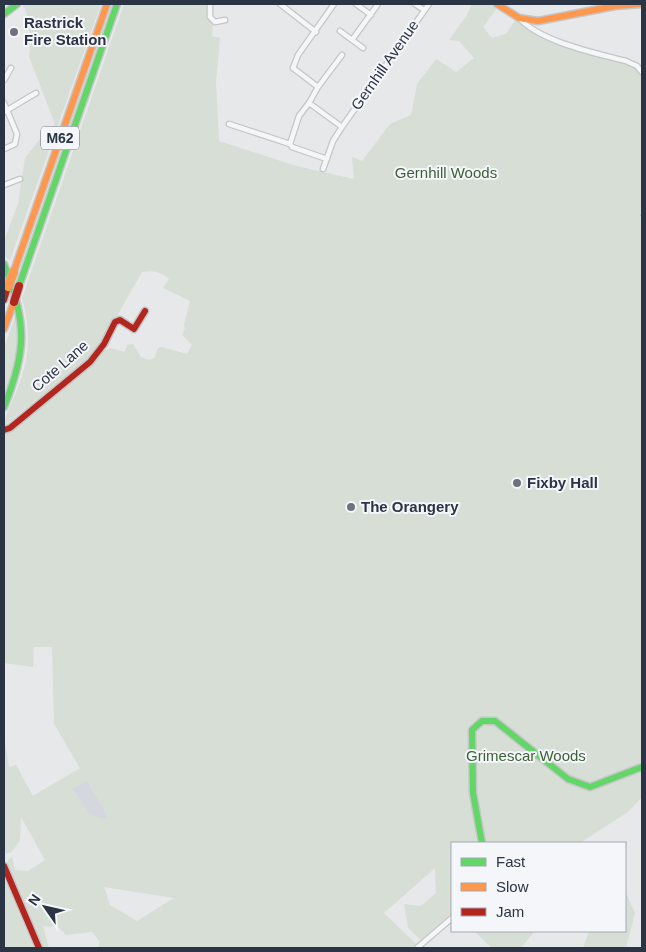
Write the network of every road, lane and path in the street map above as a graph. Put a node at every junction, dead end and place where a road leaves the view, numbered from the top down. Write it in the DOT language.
graph roads {
  1 [pos="107,4"];
  2 [pos="117,4"];
  3 [pos="210,4"];
  4 [pos="280,4"];
  5 [pos="334,4"];
  6 [pos="356,4"];
  7 [pos="378,4"];
  8 [pos="416,4"];
  9 [pos="429,4"];
  10 [pos="496,4"];
  11 [pos="642,4"];
  12 [pos="13,5"];
  13 [pos="615,5"];
  14 [pos="424,10"];
  15 [pos="4,14"];
  16 [pos="371,15"];
  17 [pos="519,18"];
  18 [pos="226,20"];
  19 [pos="340,31"];
  20 [pos="316,32"];
  21 [pos="352,40"];
  22 [pos="363,48"];
  23 [pos="342,55"];
  24 [pos="11,68"];
  25 [pos="642,72"];
  26 [pos="4,80"];
  27 [pos="318,87"];
  28 [pos="36,94"];
  29 [pos="20,96"];
  30 [pos="4,102"];
  31 [pos="24,102"];
  32 [pos="309,103"];
  33 [pos="5,111"];
  34 [pos="229,124"];
  35 [pos="342,127"];
  36 [pos="290,144"];
  37 [pos="4,149"];
  38 [pos="327,159"];
  39 [pos="324,169"];
  40 [pos="20,179"];
  41 [pos="4,185"];
  42 [pos="4,264"];
  43 [pos="4,300"];
  44 [pos="145,311"];
  45 [pos="4,330"];
  46 [pos="4,407"];
  47 [pos="4,430"];
  48 [pos="642,767"];
  49 [pos="482,842"];
  50 [pos="4,866"];
  51 [pos="451,919"];
  52 [pos="38,948"];
  53 [pos="417,948"];
  1 -- 43 [label="main road, M62, bridge"];
  2 -- 45 [label="main road, M62, bridge"];
  3 -- 18 [label="street"];
  4 -- 20 [label="street"];
  5 -- 20 [label="street"];
  6 -- 16 [label="street"];
  7 -- 16 [label="street"];
  8 -- 14 [label="street"];
  9 -- 14 [label="street, Gernhill Avenue"];
  10 -- 17 [label="main road"];
  11 -- 13 [label="main road"];
  12 -- 15 [label="main road"];
  13 -- 17 [label="main road"];
  14 -- 35 [label="street, Gernhill Avenue"];
  16 -- 21 [label="street"];
  17 -- 25 [label="street"];
  19 -- 21 [label="street"];
  20 -- 27 [label="street"];
  21 -- 22 [label="street"];
  23 -- 27 [label="street"];
  24 -- 26 [label="street"];
  27 -- 32 [label="street"];
  28 -- 31 [label="street"];
  29 -- 31 [label="street"];
  30 -- 33 [label="street"];
  31 -- 33 [label="street"];
  32 -- 35 [label="street"];
  32 -- 36 [label="street"];
  33 -- 37 [label="street"];
  34 -- 36 [label="street"];
  35 -- 38 [label="street, Gernhill Avenue"];
  36 -- 38 [label="street"];
  38 -- 39 [label="street, Gernhill Avenue"];
  40 -- 41 [label="street"];
  42 -- 46 [label="main road"];
  44 -- 47 [label="main road, Cote Lane"];
  48 -- 49 [label="main road"];
  50 -- 52 [label="main road"];
  51 -- 53 [label="street"];
}
